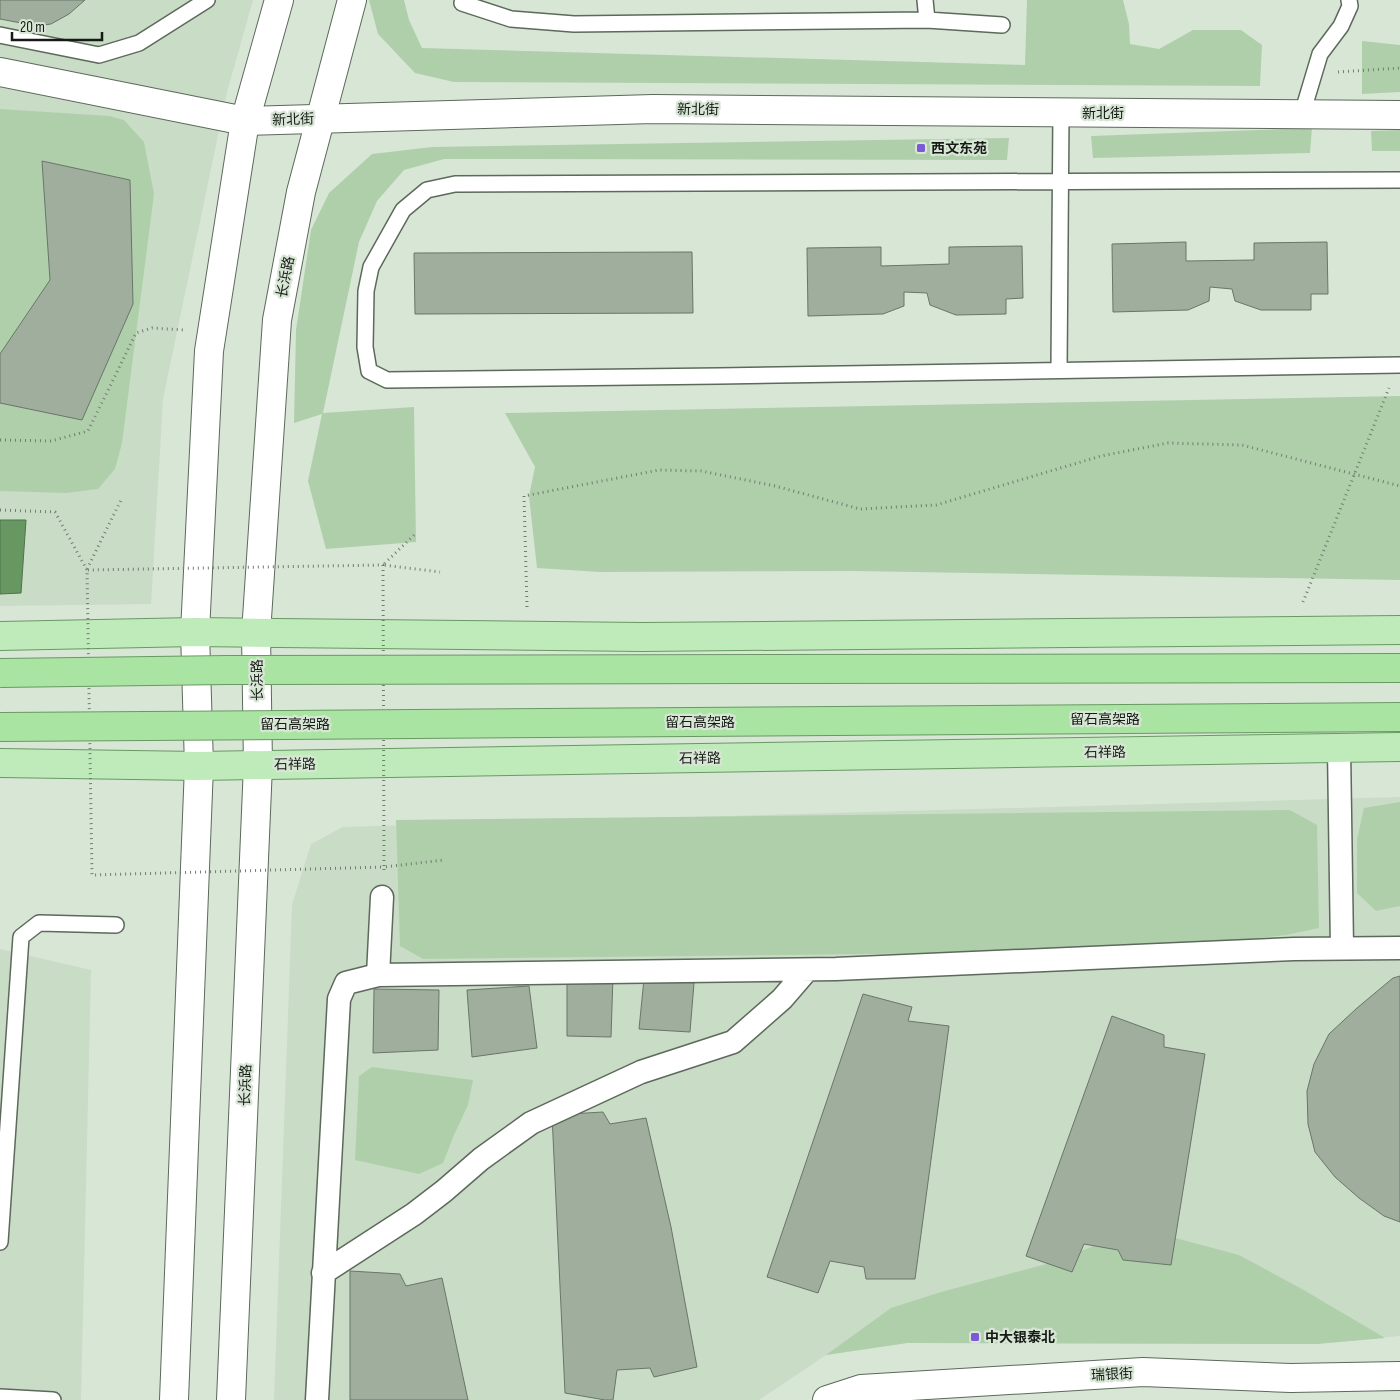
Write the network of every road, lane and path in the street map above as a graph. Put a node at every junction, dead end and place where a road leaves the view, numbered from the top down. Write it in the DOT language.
graph roads {
  1 [pos="207,0"];
  2 [pos="279,0"];
  3 [pos="352,0"];
  4 [pos="925,0"];
  5 [pos="1349,0"];
  6 [pos="462,3"];
  7 [pos="926,20"];
  8 [pos="1002,25"];
  9 [pos="0,35"];
  10 [pos="1400,68"];
  11 [pos="0,72"];
  12 [pos="1314,74"];
  13 [pos="1061,112"];
  14 [pos="1302,114"];
  15 [pos="1400,115"];
  16 [pos="320,119"];
  17 [pos="245,121"];
  18 [pos="1400,180"];
  19 [pos="1062,181"];
  20 [pos="212,332"];
  21 [pos="1399,364"];
  22 [pos="1059,370"];
  23 [pos="0,440"];
  24 [pos="1354,475"];
  25 [pos="1400,486"];
  26 [pos="121,500"];
  27 [pos="0,510"];
  28 [pos="414,535"];
  29 [pos="440,572"];
  30 [pos="1400,630"];
  31 [pos="1292,631"];
  32 [pos="195,632"];
  33 [pos="256,633"];
  34 [pos="0,636"];
  35 [pos="527,636"];
  36 [pos="1400,668"];
  37 [pos="0,674"];
  38 [pos="1400,717"];
  39 [pos="0,727"];
  40 [pos="1400,747"];
  41 [pos="1339,748"];
  42 [pos="0,763"];
  43 [pos="258,765"];
  44 [pos="199,766"];
  45 [pos="444,860"];
  46 [pos="382,897"];
  47 [pos="116,925"];
  48 [pos="1342,948"];
  49 [pos="1400,948"];
  50 [pos="807,970"];
  51 [pos="378,975"];
  52 [pos="0,1242"];
  53 [pos="324,1273"];
  54 [pos="1400,1376"];
  55 [pos="1290,1389"];
  56 [pos="0,1397"];
  57 [pos="836,1399"];
  58 [pos="53,1400"];
  59 [pos="174,1400"];
  60 [pos="231,1400"];
  61 [pos="317,1400"];
  1 -- 9 [label="lane"];
  2 -- 17 [label="main road"];
  3 -- 16 [label="main road, 长浜路"];
  4 -- 7 [label="lane"];
  5 -- 12 [label="lane"];
  6 -- 7 [label="lane"];
  7 -- 8 [label="lane"];
  10 -- 12 [label="path"];
  11 -- 17 [label="main road, 新北街"];
  12 -- 14 [label="lane"];
  13 -- 14 [label="main road, 新北街"];
  13 -- 16 [label="main road, 新北街"];
  13 -- 19 [label="lane"];
  14 -- 15 [label="main road, 新北街"];
  16 -- 17 [label="main road, 新北街"];
  16 -- 33 [label="main road, 长浜路"];
  17 -- 20 [label="main road"];
  18 -- 19 [label="lane"];
  19 -- 22 [label="lane"];
  19 -- 22 [label="lane"];
  20 -- 23 [label="path"];
  20 -- 32 [label="main road"];
  21 -- 22 [label="lane"];
  21 -- 24 [label="path"];
  24 -- 25 [label="path"];
  24 -- 31 [label="path"];
  24 -- 35 [label="path"];
  26 -- 27 [label="path"];
  28 -- 29 [label="path"];
  30 -- 31 [label="main road"];
  31 -- 35 [label="main road"];
  32 -- 33 [label="main road"];
  32 -- 34 [label="main road"];
  32 -- 44 [label="main road"];
  33 -- 35 [label="main road"];
  33 -- 43 [label="main road, 长浜路"];
  36 -- 37 [label="highway, bridge"];
  38 -- 39 [label="highway, 留石高架路, bridge"];
  40 -- 41 [label="main road, 石祥路"];
  41 -- 43 [label="main road, 石祥路"];
  41 -- 48 [label="street"];
  42 -- 44 [label="main road, 石祥路"];
  43 -- 44 [label="main road, 石祥路"];
  43 -- 60 [label="main road, 长浜路"];
  44 -- 59 [label="main road"];
  45 -- 46 [label="path"];
  46 -- 51 [label="street"];
  47 -- 52 [label="lane"];
  48 -- 49 [label="street"];
  48 -- 50 [label="street"];
  50 -- 51 [label="street"];
  50 -- 53 [label="street"];
  51 -- 53 [label="street"];
  53 -- 61 [label="street"];
  54 -- 55 [label="main road, 瑞银街"];
  55 -- 57 [label="main road, 瑞银街"];
  56 -- 58 [label="lane"];
}
